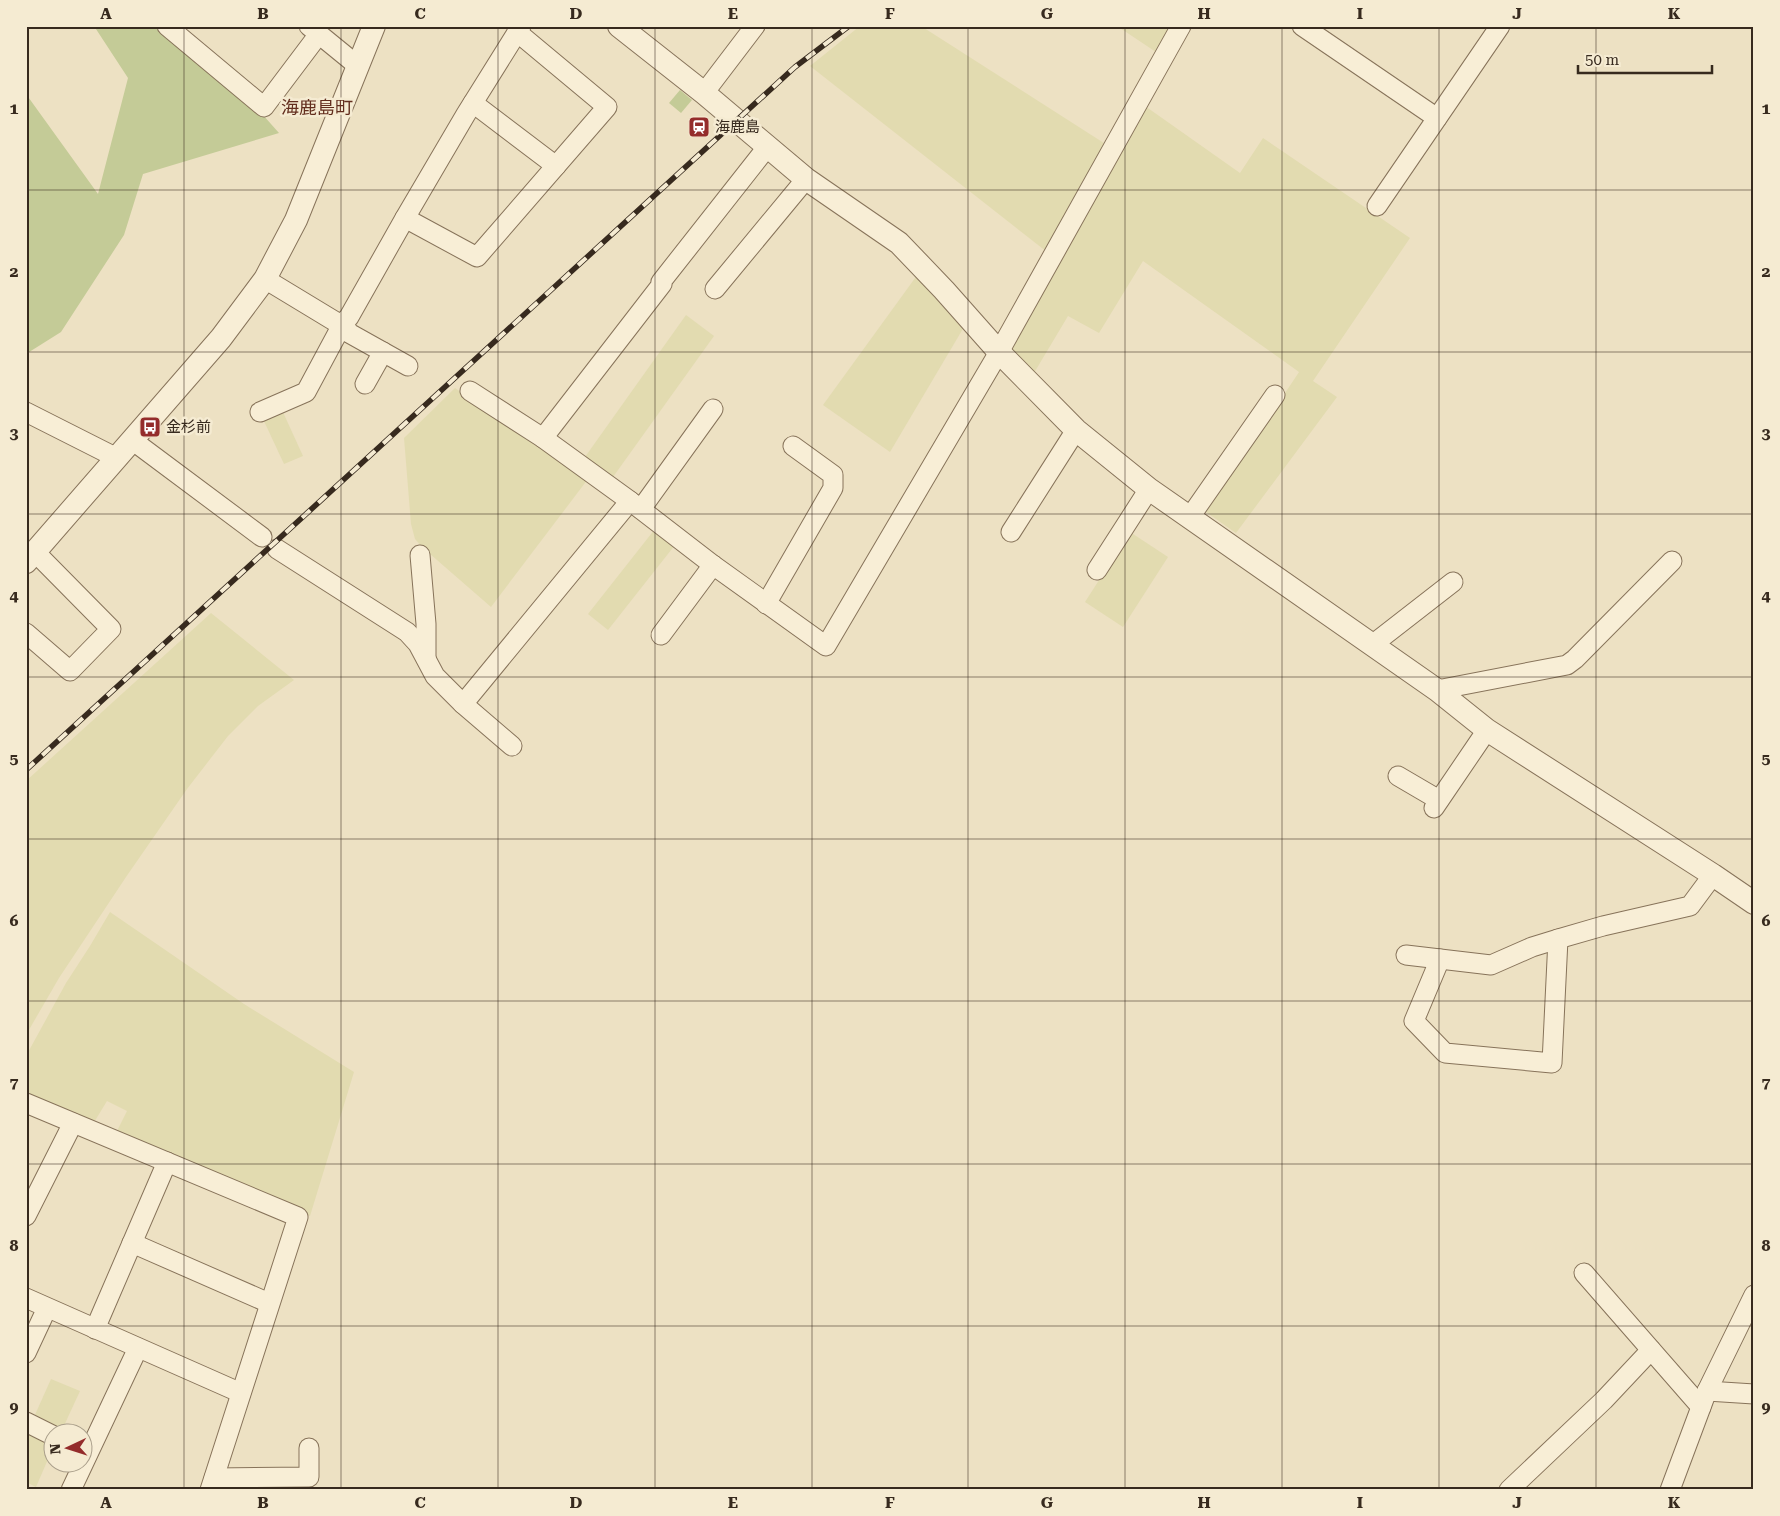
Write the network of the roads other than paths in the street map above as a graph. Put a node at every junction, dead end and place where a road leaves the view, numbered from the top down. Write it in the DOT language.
graph roads {
  1 [pos="167,26"];
  2 [pos="374,26"];
  3 [pos="619,26"];
  4 [pos="755,26"];
  5 [pos="1181,26"];
  6 [pos="1302,26"];
  7 [pos="1500,26"];
  8 [pos="519,29"];
  9 [pos="314,30"];
  10 [pos="358,66"];
  11 [pos="704,93"];
  12 [pos="473,103"];
  13 [pos="1437,118"];
  14 [pos="768,146"];
  15 [pos="556,166"];
  16 [pos="806,179"];
  17 [pos="1377,206"];
  18 [pos="405,218"];
  19 [pos="265,279"];
  20 [pos="715,289"];
  21 [pos="343,323"];
  22 [pos="383,352"];
  23 [pos="999,352"];
  24 [pos="408,366"];
  25 [pos="365,384"];
  26 [pos="470,391"];
  27 [pos="1275,395"];
  28 [pos="713,409"];
  29 [pos="26,412"];
  30 [pos="260,412"];
  31 [pos="1076,430"];
  32 [pos="543,438"];
  33 [pos="132,440"];
  34 [pos="792,446"];
  35 [pos="117,458"];
  36 [pos="1149,489"];
  37 [pos="635,505"];
  38 [pos="1190,517"];
  39 [pos="1011,532"];
  40 [pos="262,537"];
  41 [pos="277,549"];
  42 [pos="420,555"];
  43 [pos="30,557"];
  44 [pos="1672,562"];
  45 [pos="713,565"];
  46 [pos="1098,570"];
  47 [pos="1453,582"];
  48 [pos="766,604"];
  49 [pos="26,633"];
  50 [pos="661,635"];
  51 [pos="1372,646"];
  52 [pos="426,659"];
  53 [pos="1437,690"];
  54 [pos="463,704"];
  55 [pos="1487,730"];
  56 [pos="512,746"];
  57 [pos="1398,776"];
  58 [pos="1713,875"];
  59 [pos="1754,903"];
  60 [pos="1558,939"];
  61 [pos="1406,955"];
  62 [pos="1440,959"];
  63 [pos="26,1103"];
  64 [pos="73,1123"];
  65 [pos="167,1162"];
  66 [pos="28,1207"];
  67 [pos="132,1243"];
  68 [pos="1584,1273"];
  69 [pos="1754,1295"];
  70 [pos="26,1298"];
  71 [pos="269,1304"];
  72 [pos="48,1308"];
  73 [pos="95,1329"];
  74 [pos="138,1348"];
  75 [pos="1651,1350"];
  76 [pos="26,1353"];
  77 [pos="241,1394"];
  78 [pos="1754,1394"];
  79 [pos="1704,1399"];
  80 [pos="26,1422"];
  81 [pos="42,1429"];
  82 [pos="92,1438"];
  83 [pos="309,1448"];
  84 [pos="77,1474"];
  85 [pos="212,1484"];
  86 [pos="71,1490"];
  87 [pos="1509,1490"];
  88 [pos="1670,1490"];
  1 -- 9 [label="street"];
  2 -- 10 [label="street"];
  3 -- 11 [label="street"];
  4 -- 11 [label="street"];
  5 -- 23 [label="street"];
  6 -- 13 [label="street"];
  7 -- 13 [label="street"];
  8 -- 12 [label="street"];
  8 -- 15 [label="street"];
  9 -- 10 [label="street"];
  10 -- 19 [label="street"];
  11 -- 14 [label="street"];
  12 -- 15 [label="street"];
  12 -- 18 [label="street"];
  13 -- 17 [label="street"];
  14 -- 16 [label="street"];
  14 -- 32 [label="street"];
  15 -- 18 [label="street"];
  16 -- 20 [label="street"];
  16 -- 23 [label="street"];
  18 -- 21 [label="street"];
  19 -- 21 [label="street"];
  19 -- 33 [label="street"];
  21 -- 22 [label="street"];
  21 -- 30 [label="street"];
  22 -- 24 [label="street"];
  22 -- 25 [label="street"];
  23 -- 31 [label="street"];
  23 -- 48 [label="street"];
  26 -- 32 [label="street"];
  27 -- 38 [label="street"];
  28 -- 37 [label="street"];
  29 -- 35 [label="street"];
  31 -- 36 [label="street"];
  31 -- 39 [label="street"];
  32 -- 37 [label="street"];
  33 -- 35 [label="street"];
  33 -- 40 [label="street"];
  34 -- 48 [label="street"];
  35 -- 43 [label="street"];
  36 -- 38 [label="street"];
  36 -- 46 [label="street"];
  37 -- 45 [label="street"];
  37 -- 54 [label="street"];
  38 -- 51 [label="street"];
  41 -- 52 [label="street"];
  42 -- 52 [label="street"];
  43 -- 49 [label="street"];
  44 -- 53 [label="street"];
  45 -- 48 [label="street"];
  45 -- 50 [label="street"];
  47 -- 51 [label="street"];
  51 -- 53 [label="street"];
  52 -- 54 [label="street"];
  53 -- 55 [label="street"];
  54 -- 56 [label="street"];
  55 -- 57 [label="street"];
  55 -- 58 [label="street"];
  58 -- 59 [label="street"];
  58 -- 60 [label="street"];
  60 -- 62 [label="street"];
  60 -- 62 [label="street"];
  61 -- 62 [label="street"];
  63 -- 64 [label="street"];
  64 -- 65 [label="street"];
  64 -- 66 [label="street"];
  65 -- 67 [label="street"];
  65 -- 71 [label="street"];
  67 -- 71 [label="street"];
  67 -- 73 [label="street"];
  68 -- 75 [label="street"];
  69 -- 79 [label="street"];
  70 -- 72 [label="street"];
  71 -- 77 [label="street"];
  72 -- 73 [label="street"];
  72 -- 76 [label="street"];
  73 -- 74 [label="street"];
  74 -- 77 [label="street"];
  74 -- 82 [label="street"];
  75 -- 79 [label="street"];
  75 -- 87 [label="street"];
  77 -- 85 [label="street"];
  78 -- 79 [label="street"];
  79 -- 88 [label="street"];
  80 -- 81 [label="street"];
  83 -- 85 [label="street"];
  84 -- 86 [label="street"];
}
